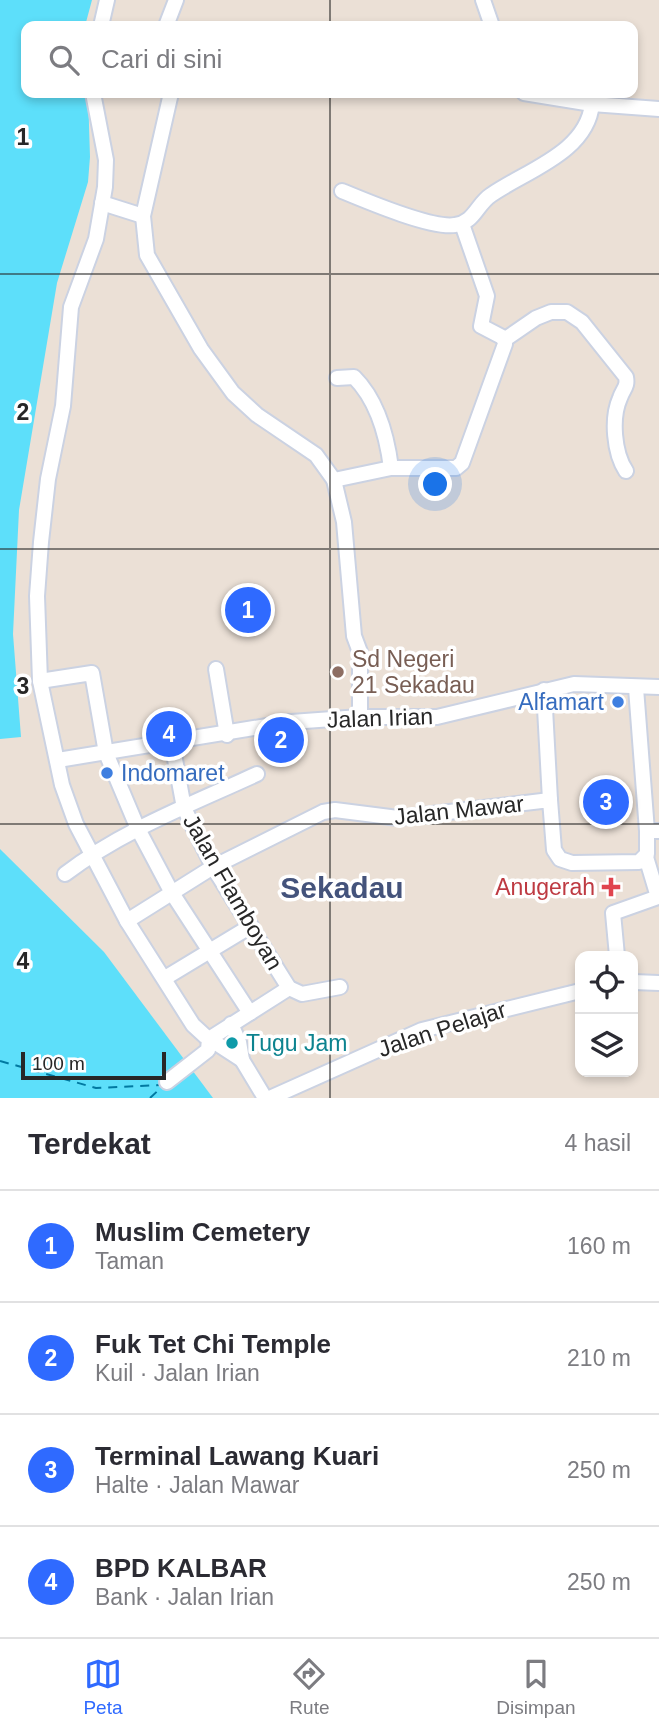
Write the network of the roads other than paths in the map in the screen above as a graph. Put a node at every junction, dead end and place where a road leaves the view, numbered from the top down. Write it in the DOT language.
graph roads {
  1 [pos="107,0"];
  2 [pos="176,0"];
  3 [pos="483,0"];
  4 [pos="101,21"];
  5 [pos="168,21"];
  6 [pos="490,21"];
  7 [pos="94,98"];
  8 [pos="170,98"];
  9 [pos="568,98"];
  10 [pos="586,100"];
  11 [pos="659,109"];
  12 [pos="342,191"];
  13 [pos="102,203"];
  14 [pos="143,216"];
  15 [pos="462,224"];
  16 [pos="505,340"];
  17 [pos="337,378"];
  18 [pos="391,468"];
  19 [pos="626,471"];
  20 [pos="334,480"];
  21 [pos="216,669"];
  22 [pos="40,681"];
  23 [pos="659,687"];
  24 [pos="636,688"];
  25 [pos="544,690"];
  26 [pos="360,717"];
  27 [pos="227,735"];
  28 [pos="172,743"];
  29 [pos="106,753"];
  30 [pos="58,760"];
  31 [pos="257,774"];
  32 [pos="550,800"];
  33 [pos="184,808"];
  34 [pos="138,829"];
  35 [pos="653,831"];
  36 [pos="91,855"];
  37 [pos="646,858"];
  38 [pos="213,867"];
  39 [pos="65,874"];
  40 [pos="172,893"];
  41 [pos="127,921"];
  42 [pos="251,926"];
  43 [pos="209,949"];
  44 [pos="617,951"];
  45 [pos="166,978"];
  46 [pos="638,982"];
  47 [pos="659,983"];
  48 [pos="340,987"];
  49 [pos="289,988"];
  50 [pos="575,992"];
  51 [pos="250,1013"];
  52 [pos="231,1024"];
  53 [pos="209,1039"];
  54 [pos="242,1060"];
  55 [pos="167,1082"];
  56 [pos="267,1098"];
  1 -- 4 [label="street"];
  2 -- 5 [label="street"];
  3 -- 6 [label="street"];
  7 -- 13 [label="street"];
  8 -- 14 [label="street"];
  9 -- 10 [label="street"];
  10 -- 11 [label="street"];
  10 -- 15 [label="street"];
  12 -- 15 [label="street"];
  13 -- 14 [label="street"];
  13 -- 22 [label="street"];
  14 -- 20 [label="street"];
  15 -- 16 [label="street"];
  16 -- 18 [label="street"];
  16 -- 19 [label="street"];
  17 -- 18 [label="street"];
  18 -- 20 [label="street"];
  20 -- 26 [label="street"];
  21 -- 27 [label="street"];
  22 -- 29 [label="street"];
  22 -- 30 [label="street"];
  23 -- 24 [label="street, Jalan Irian"];
  24 -- 25 [label="street, Jalan Irian"];
  24 -- 35 [label="street"];
  25 -- 26 [label="street, Jalan Irian"];
  25 -- 32 [label="street"];
  26 -- 27 [label="street, Jalan Irian"];
  27 -- 28 [label="street, Jalan Irian"];
  28 -- 29 [label="street, Jalan Irian"];
  28 -- 33 [label="street, Jalan Flamboyan"];
  29 -- 30 [label="street, Jalan Irian"];
  29 -- 34 [label="street"];
  30 -- 36 [label="street"];
  31 -- 33 [label="street"];
  32 -- 37 [label="street, Jalan Mawar"];
  32 -- 38 [label="street, Jalan Mawar"];
  33 -- 34 [label="street"];
  33 -- 38 [label="street, Jalan Flamboyan"];
  34 -- 36 [label="street"];
  34 -- 40 [label="street"];
  35 -- 37 [label="street"];
  36 -- 39 [label="street"];
  36 -- 41 [label="street"];
  37 -- 44 [label="street"];
  38 -- 40 [label="street, Jalan Mawar"];
  38 -- 42 [label="street, Jalan Flamboyan"];
  40 -- 41 [label="street, Jalan Mawar"];
  40 -- 43 [label="street"];
  41 -- 45 [label="street"];
  42 -- 43 [label="street"];
  42 -- 49 [label="street, Jalan Flamboyan"];
  43 -- 45 [label="street"];
  43 -- 51 [label="street"];
  45 -- 53 [label="street"];
  46 -- 47 [label="street"];
  48 -- 49 [label="street, Jalan Flamboyan"];
  49 -- 51 [label="street"];
  50 -- 56 [label="street, Jalan Pelajar"];
  51 -- 52 [label="street"];
  52 -- 53 [label="street"];
  52 -- 54 [label="street"];
  53 -- 54 [label="street"];
  53 -- 55 [label="street"];
  54 -- 56 [label="street"];
}
